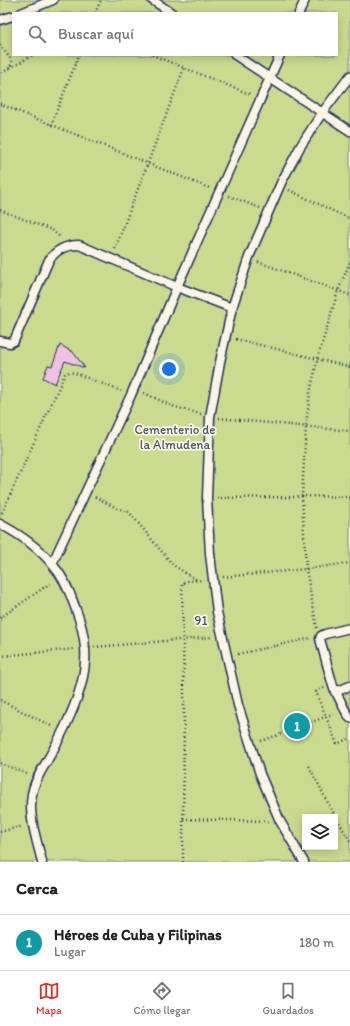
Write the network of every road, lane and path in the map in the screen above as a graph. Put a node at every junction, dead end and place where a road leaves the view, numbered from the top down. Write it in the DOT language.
graph roads {
  1 [pos="53,0"];
  2 [pos="101,0"];
  3 [pos="152,0"];
  4 [pos="305,0"];
  5 [pos="23,12"];
  6 [pos="95,12"];
  7 [pos="170,12"];
  8 [pos="299,12"];
  9 [pos="12,16"];
  10 [pos="0,20"];
  11 [pos="0,45"];
  12 [pos="31,56"];
  13 [pos="78,56"];
  14 [pos="154,56"];
  15 [pos="237,56"];
  16 [pos="280,56"];
  17 [pos="10,68"];
  18 [pos="184,68"];
  19 [pos="0,74"];
  20 [pos="350,76"];
  21 [pos="270,78"];
  22 [pos="261,98"];
  23 [pos="0,104"];
  24 [pos="322,113"];
  25 [pos="51,125"];
  26 [pos="350,131"];
  27 [pos="148,162"];
  28 [pos="280,185"];
  29 [pos="219,192"];
  30 [pos="0,210"];
  31 [pos="268,211"];
  32 [pos="350,219"];
  33 [pos="52,230"];
  34 [pos="111,259"];
  35 [pos="248,259"];
  36 [pos="350,262"];
  37 [pos="177,287"];
  38 [pos="338,291"];
  39 [pos="350,295"];
  40 [pos="232,308"];
  41 [pos="226,336"];
  42 [pos="0,341"];
  43 [pos="317,359"];
  44 [pos="350,367"];
  45 [pos="133,392"];
  46 [pos="210,417"];
  47 [pos="306,426"];
  48 [pos="350,431"];
  49 [pos="86,492"];
  50 [pos="302,496"];
  51 [pos="350,496"];
  52 [pos="207,498"];
  53 [pos="0,518"];
  54 [pos="0,524"];
  55 [pos="350,563"];
  56 [pos="52,564"];
  57 [pos="306,569"];
  58 [pos="61,576"];
  59 [pos="213,578"];
  60 [pos="198,580"];
  61 [pos="0,618"];
  62 [pos="350,628"];
  63 [pos="223,636"];
  64 [pos="183,639"];
  65 [pos="320,639"];
  66 [pos="85,648"];
  67 [pos="0,656"];
  68 [pos="227,657"];
  69 [pos="350,686"];
  70 [pos="321,689"];
  71 [pos="335,692"];
  72 [pos="0,700"];
  73 [pos="330,715"];
  74 [pos="326,717"];
  75 [pos="350,718"];
  76 [pos="307,724"];
  77 [pos="62,732"];
  78 [pos="284,733"];
  79 [pos="350,737"];
  80 [pos="265,740"];
  81 [pos="0,763"];
  82 [pos="309,766"];
  83 [pos="37,779"];
  84 [pos="183,819"];
  85 [pos="280,821"];
  86 [pos="33,824"];
  87 [pos="0,832"];
  88 [pos="350,842"];
  89 [pos="42,862"];
  90 [pos="183,862"];
  91 [pos="304,862"];
  1 -- 5 [label="lane"];
  2 -- 6 [label="path"];
  3 -- 7 [label="lane"];
  4 -- 8 [label="lane"];
  9 -- 10 [label="lane"];
  11 -- 17 [label="path"];
  12 -- 17 [label="path"];
  13 -- 25 [label="path"];
  14 -- 18 [label="path"];
  15 -- 21 [label="lane"];
  16 -- 21 [label="lane"];
  17 -- 19 [label="path"];
  18 -- 22 [label="path"];
  18 -- 27 [label="path"];
  20 -- 24 [label="lane"];
  21 -- 22 [label="lane"];
  21 -- 24 [label="lane"];
  22 -- 29 [label="lane"];
  23 -- 25 [label="path"];
  24 -- 26 [label="lane"];
  24 -- 28 [label="lane"];
  25 -- 27 [label="path"];
  27 -- 29 [label="path"];
  27 -- 34 [label="path"];
  28 -- 31 [label="lane"];
  28 -- 32 [label="path"];
  29 -- 31 [label="path"];
  29 -- 37 [label="lane"];
  30 -- 33 [label="path"];
  31 -- 35 [label="lane"];
  34 -- 37 [label="lane"];
  34 -- 42 [label="lane"];
  35 -- 38 [label="path"];
  35 -- 40 [label="lane"];
  36 -- 38 [label="path"];
  37 -- 40 [label="lane"];
  37 -- 45 [label="lane"];
  38 -- 39 [label="path"];
  38 -- 43 [label="path"];
  40 -- 41 [label="lane"];
  41 -- 43 [label="path"];
  41 -- 46 [label="lane"];
  43 -- 44 [label="path"];
  43 -- 47 [label="path"];
  45 -- 46 [label="path"];
  45 -- 49 [label="lane"];
  45 -- 53 [label="path"];
  46 -- 47 [label="path"];
  46 -- 52 [label="lane"];
  47 -- 48 [label="path"];
  47 -- 50 [label="path"];
  49 -- 56 [label="lane"];
  49 -- 60 [label="path"];
  50 -- 51 [label="path"];
  50 -- 52 [label="path"];
  50 -- 57 [label="path"];
  52 -- 59 [label="lane"];
  54 -- 56 [label="lane"];
  55 -- 57 [label="path"];
  56 -- 58 [label="lane"];
  57 -- 59 [label="path"];
  57 -- 65 [label="path"];
  58 -- 61 [label="path"];
  58 -- 66 [label="lane"];
  59 -- 60 [label="path"];
  59 -- 63 [label="lane"];
  60 -- 64 [label="path"];
  62 -- 65 [label="lane"];
  63 -- 64 [label="path"];
  63 -- 68 [label="lane"];
  64 -- 66 [label="path"];
  64 -- 84 [label="path"];
  65 -- 68 [label="path"];
  65 -- 71 [label="lane"];
  66 -- 67 [label="path"];
  66 -- 77 [label="lane"];
  68 -- 85 [label="lane"];
  69 -- 71 [label="lane"];
  70 -- 74 [label="path"];
  71 -- 75 [label="lane"];
  72 -- 77 [label="path"];
  73 -- 74 [label="path"];
  74 -- 76 [label="path"];
  74 -- 79 [label="path"];
  77 -- 83 [label="lane"];
  78 -- 80 [label="path"];
  81 -- 83 [label="path"];
  82 -- 88 [label="path"];
  83 -- 86 [label="lane"];
  84 -- 85 [label="path"];
  84 -- 90 [label="path"];
  85 -- 91 [label="lane"];
  86 -- 87 [label="path"];
  86 -- 89 [label="lane"];
}
